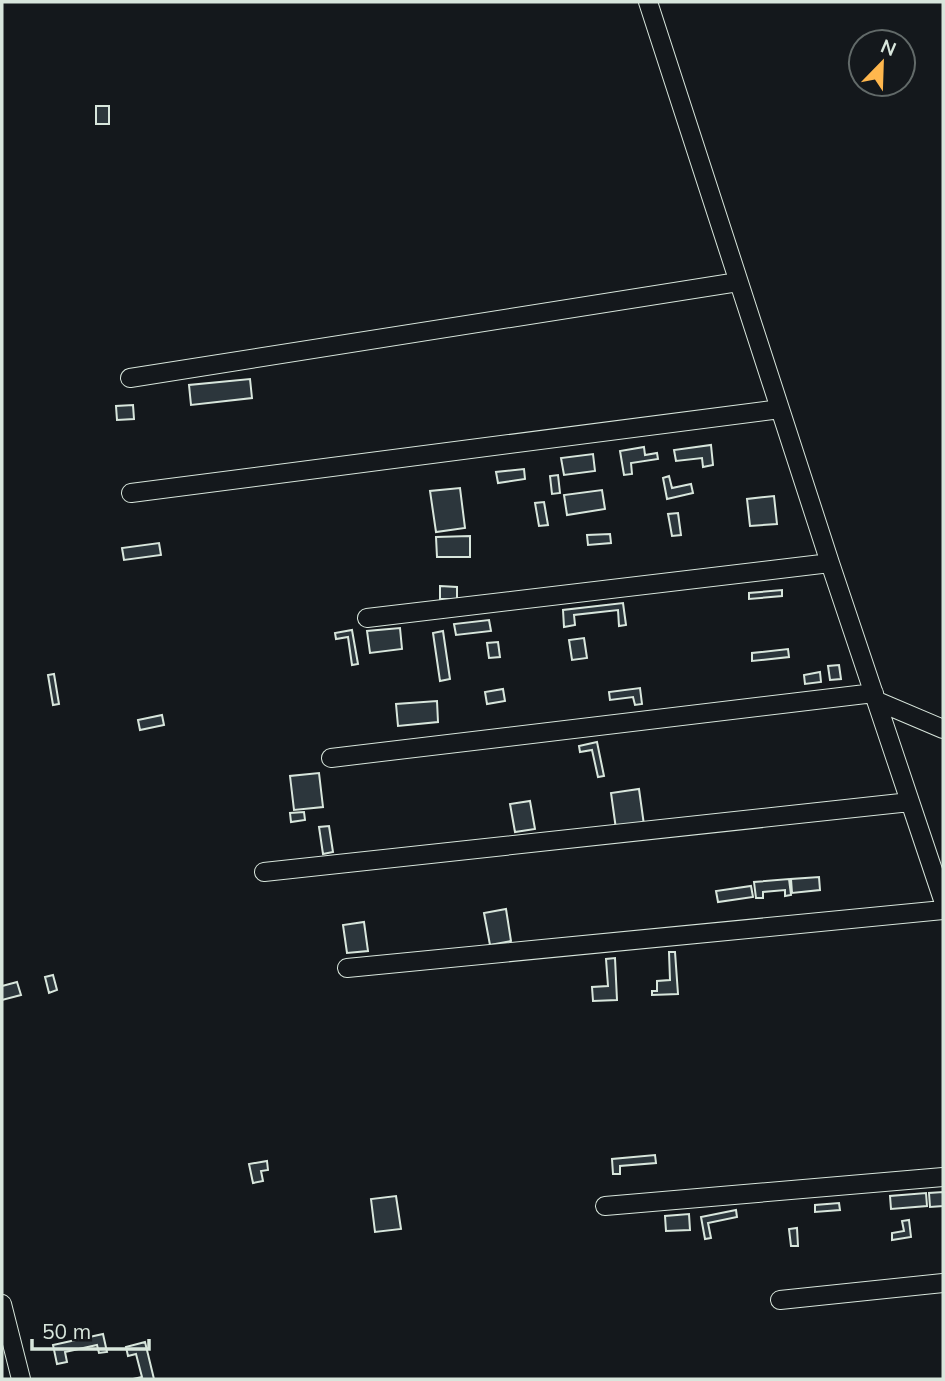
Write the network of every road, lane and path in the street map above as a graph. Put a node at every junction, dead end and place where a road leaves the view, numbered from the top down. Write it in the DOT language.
graph roads {
  1 [pos="648,2"];
  2 [pos="738,282"];
  3 [pos="131,378"];
  4 [pos="780,409"];
  5 [pos="131,494"];
  6 [pos="830,563"];
  7 [pos="367,618"];
  8 [pos="875,697"];
  9 [pos="943,729"];
  10 [pos="331,758"];
  11 [pos="910,802"];
  12 [pos="264,872"];
  13 [pos="943,900"];
  14 [pos="943,910"];
  15 [pos="347,968"];
  16 [pos="943,1177"];
  17 [pos="605,1206"];
  18 [pos="943,1283"];
  19 [pos="780,1300"];
  20 [pos="2,1304"];
  21 [pos="21,1379"];
  1 -- 2 [label="street"];
  2 -- 3 [label="street"];
  2 -- 4 [label="street"];
  4 -- 5 [label="street"];
  4 -- 6 [label="street"];
  6 -- 7 [label="street"];
  6 -- 8 [label="street"];
  8 -- 9 [label="street"];
  8 -- 10 [label="street"];
  8 -- 11 [label="street"];
  11 -- 12 [label="street"];
  11 -- 13 [label="street"];
  14 -- 15 [label="street"];
  16 -- 17 [label="street"];
  18 -- 19 [label="street"];
  20 -- 21 [label="street"];
}
